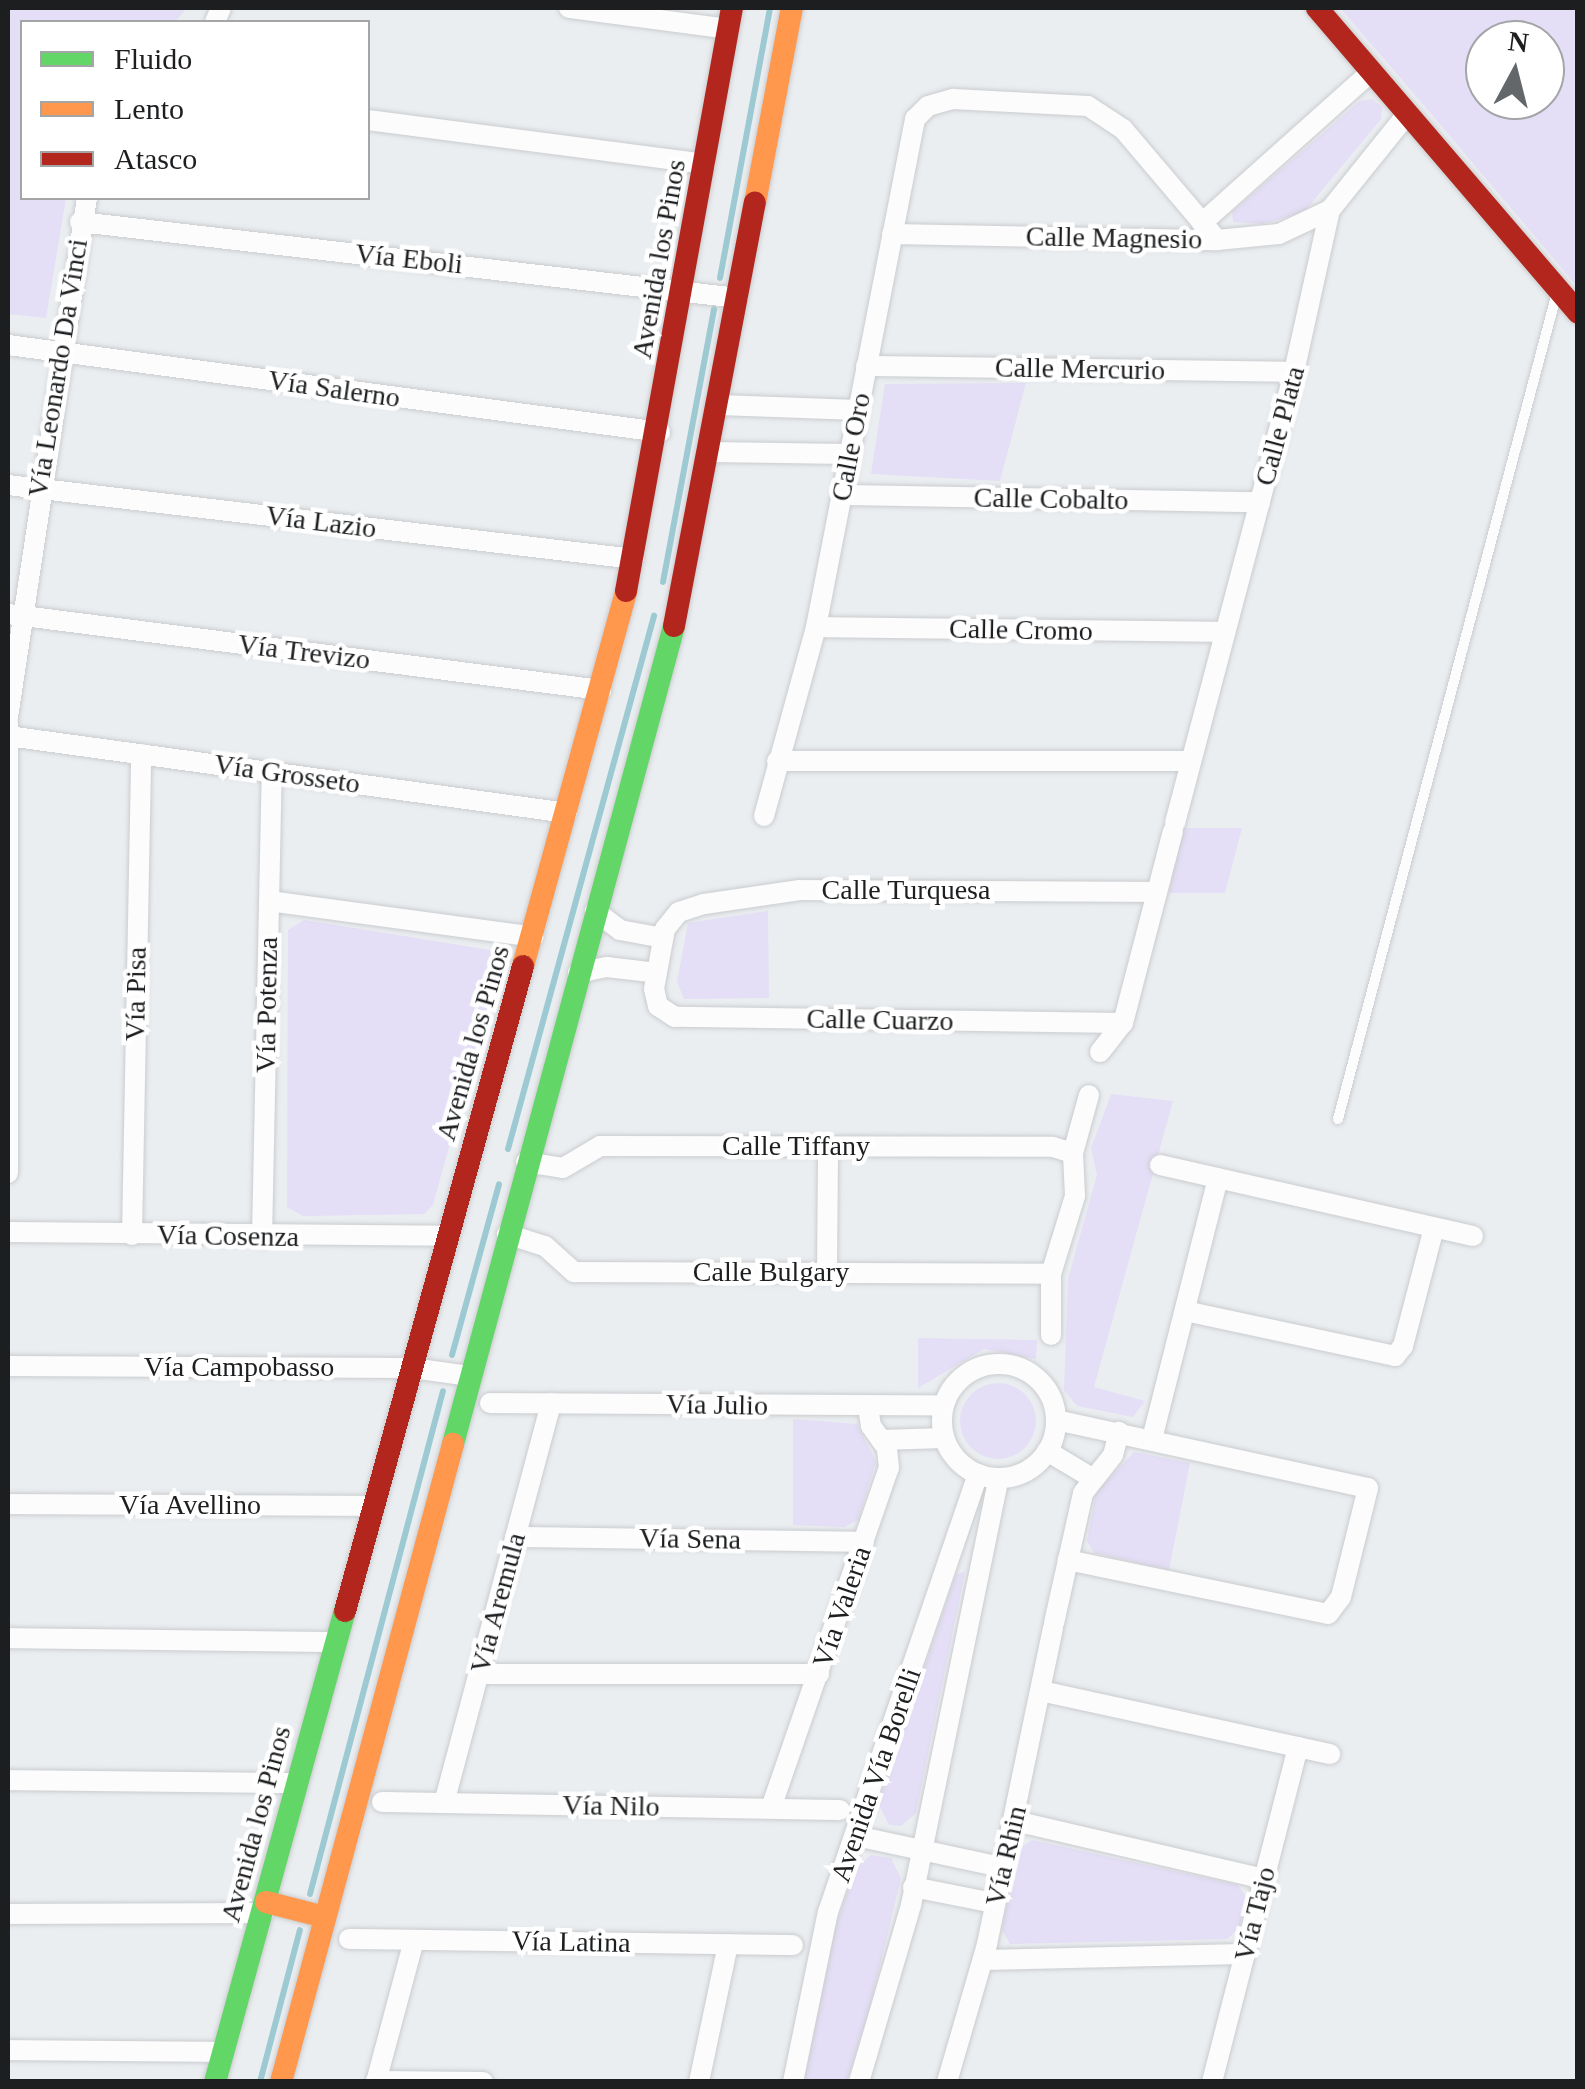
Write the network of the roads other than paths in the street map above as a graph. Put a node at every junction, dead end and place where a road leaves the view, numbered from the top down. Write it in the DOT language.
graph roads {
  1 [pos="569,8"];
  2 [pos="792,8"];
  3 [pos="1317,8"];
  4 [pos="730,18"];
  5 [pos="1372,71"];
  6 [pos="1408,113"];
  7 [pos="370,120"];
  8 [pos="705,164"];
  9 [pos="86,200"];
  10 [pos="1330,210"];
  11 [pos="80,222"];
  12 [pos="1202,222"];
  13 [pos="892,234"];
  14 [pos="1217,240"];
  15 [pos="684,289"];
  16 [pos="1558,290"];
  17 [pos="738,298"];
  18 [pos="1578,312"];
  19 [pos="8,346"];
  20 [pos="60,352"];
  21 [pos="866,366"];
  22 [pos="1294,372"];
  23 [pos="719,405"];
  24 [pos="858,410"];
  25 [pos="660,432"];
  26 [pos="710,452"];
  27 [pos="850,454"];
  28 [pos="8,485"];
  29 [pos="39,490"];
  30 [pos="842,495"];
  31 [pos="1260,502"];
  32 [pos="634,559"];
  33 [pos="653,598"];
  34 [pos="14,615"];
  35 [pos="816,628"];
  36 [pos="1225,632"];
  37 [pos="601,690"];
  38 [pos="8,728"];
  39 [pos="141,754"];
  40 [pos="777,761"];
  41 [pos="1192,761"];
  42 [pos="272,773"];
  43 [pos="566,813"];
  44 [pos="764,816"];
  45 [pos="1157,892"];
  46 [pos="269,901"];
  47 [pos="595,911"];
  48 [pos="664,934"];
  49 [pos="534,937"];
  50 [pos="578,973"];
  51 [pos="656,981"];
  52 [pos="1122,1024"];
  53 [pos="1100,1052"];
  54 [pos="1089,1095"];
  55 [pos="1338,1119"];
  56 [pos="828,1146"];
  57 [pos="1073,1153"];
  58 [pos="503,1164"];
  59 [pos="1160,1165"];
  60 [pos="8,1173"];
  61 [pos="1218,1178"];
  62 [pos="1434,1228"];
  63 [pos="8,1232"];
  64 [pos="132,1234"];
  65 [pos="506,1234"];
  66 [pos="448,1236"];
  67 [pos="1472,1236"];
  68 [pos="262,1238"];
  69 [pos="827,1272"];
  70 [pos="1051,1274"];
  71 [pos="1184,1311"];
  72 [pos="1050,1336"];
  73 [pos="8,1366"];
  74 [pos="412,1368"];
  75 [pos="470,1376"];
  76 [pos="490,1403"];
  77 [pos="552,1404"];
  78 [pos="943,1405"];
  79 [pos="868,1406"];
  80 [pos="1056,1420"];
  81 [pos="1120,1432"];
  82 [pos="944,1438"];
  83 [pos="881,1440"];
  84 [pos="1152,1440"];
  85 [pos="1047,1452"];
  86 [pos="988,1476"];
  87 [pos="1092,1478"];
  88 [pos="8,1504"];
  89 [pos="373,1506"];
  90 [pos="960,1528"];
  91 [pos="986,1536"];
  92 [pos="515,1537"];
  93 [pos="864,1542"];
  94 [pos="1068,1560"];
  95 [pos="8,1638"];
  96 [pos="336,1642"];
  97 [pos="479,1674"];
  98 [pos="818,1674"];
  99 [pos="1041,1690"];
  100 [pos="1298,1746"];
  101 [pos="1330,1754"];
  102 [pos="8,1780"];
  103 [pos="297,1783"];
  104 [pos="382,1802"];
  105 [pos="444,1803"];
  106 [pos="771,1808"];
  107 [pos="840,1810"];
  108 [pos="1015,1821"];
  109 [pos="856,1836"];
  110 [pos="919,1851"];
  111 [pos="1000,1867"];
  112 [pos="1264,1878"];
  113 [pos="913,1887"];
  114 [pos="993,1903"];
  115 [pos="265,1907"];
  116 [pos="8,1914"];
  117 [pos="326,1917"];
  118 [pos="349,1939"];
  119 [pos="414,1940"];
  120 [pos="728,1944"];
  121 [pos="793,1945"];
  122 [pos="1245,1954"];
  123 [pos="983,1960"];
  124 [pos="8,2050"];
  125 [pos="223,2052"];
  126 [pos="376,2081"];
  127 [pos="215,2082"];
  128 [pos="281,2082"];
  129 [pos="482,2082"];
  130 [pos="699,2082"];
  131 [pos="793,2082"];
  132 [pos="859,2082"];
  133 [pos="947,2082"];
  134 [pos="1212,2082"];
  1 -- 4 [label="street"];
  2 -- 17 [label="street, Avenida los Pinos"];
  3 -- 5 [label="street"];
  4 -- 8 [label="street, Avenida los Pinos"];
  5 -- 6 [label="street"];
  5 -- 12 [label="street"];
  6 -- 10 [label="street, Calle Plata"];
  6 -- 16 [label="street"];
  7 -- 8 [label="street"];
  8 -- 15 [label="street, Avenida los Pinos"];
  9 -- 11 [label="street, Vía Leonardo Da Vinci"];
  10 -- 14 [label="street, Calle Magnesio"];
  10 -- 22 [label="street, Calle Plata"];
  11 -- 15 [label="street, Vía Eboli"];
  11 -- 20 [label="street, Vía Leonardo Da Vinci"];
  12 -- 13 [label="street, Calle Oro"];
  12 -- 14 [label="street"];
  13 -- 14 [label="street, Calle Magnesio"];
  13 -- 21 [label="street, Calle Oro"];
  15 -- 17 [label="street, Vía Eboli"];
  15 -- 25 [label="street, Avenida los Pinos"];
  16 -- 18 [label="street"];
  16 -- 55 [label="lane"];
  17 -- 23 [label="street, Avenida los Pinos"];
  19 -- 20 [label="street, Vía Salerno"];
  20 -- 25 [label="street, Vía Salerno"];
  20 -- 29 [label="street, Vía Leonardo Da Vinci"];
  21 -- 22 [label="street, Calle Mercurio"];
  21 -- 24 [label="street, Calle Oro"];
  22 -- 31 [label="street, Calle Plata"];
  23 -- 24 [label="street"];
  23 -- 26 [label="street, Avenida los Pinos"];
  24 -- 27 [label="street, Calle Oro"];
  25 -- 32 [label="street, Avenida los Pinos"];
  26 -- 27 [label="street"];
  26 -- 33 [label="street, Avenida los Pinos"];
  27 -- 30 [label="street, Calle Oro"];
  28 -- 29 [label="street, Vía Lazio"];
  29 -- 32 [label="street, Vía Lazio"];
  29 -- 34 [label="street, Vía Leonardo Da Vinci"];
  30 -- 31 [label="street, Calle Cobalto"];
  30 -- 35 [label="street, Calle Oro"];
  31 -- 36 [label="street, Calle Plata"];
  32 -- 33 [label="street, Avenida los Pinos"];
  33 -- 37 [label="street, Avenida los Pinos"];
  33 -- 47 [label="street, Avenida los Pinos"];
  34 -- 37 [label="street, Vía Trevizo"];
  34 -- 38 [label="street, Vía Leonardo Da Vinci"];
  35 -- 36 [label="street, Calle Cromo"];
  35 -- 40 [label="street, Calle Oro"];
  36 -- 41 [label="street, Calle Plata"];
  37 -- 43 [label="street, Avenida los Pinos"];
  38 -- 39 [label="street, Vía Grosseto"];
  38 -- 60 [label="street, Vía Leonardo Da Vinci"];
  39 -- 42 [label="street, Vía Grosseto"];
  39 -- 64 [label="street, Vía Pisa"];
  40 -- 41 [label="street"];
  40 -- 44 [label="street, Calle Oro"];
  41 -- 45 [label="street, Calle Plata"];
  42 -- 43 [label="street, Vía Grosseto"];
  42 -- 46 [label="street, Vía Potenza"];
  43 -- 49 [label="street, Avenida los Pinos"];
  45 -- 48 [label="street, Calle Turquesa"];
  45 -- 52 [label="street, Calle Plata"];
  46 -- 49 [label="street"];
  46 -- 68 [label="street, Vía Potenza"];
  47 -- 48 [label="street"];
  47 -- 50 [label="street, Avenida los Pinos"];
  48 -- 51 [label="street"];
  49 -- 58 [label="street, Avenida los Pinos"];
  50 -- 51 [label="street"];
  50 -- 58 [label="street, Avenida los Pinos"];
  51 -- 52 [label="street, Calle Cuarzo"];
  52 -- 53 [label="street"];
  54 -- 57 [label="street"];
  56 -- 57 [label="street, Calle Tiffany"];
  56 -- 58 [label="street, Calle Tiffany"];
  56 -- 69 [label="street"];
  57 -- 70 [label="street"];
  58 -- 65 [label="street, Avenida los Pinos"];
  58 -- 66 [label="street, Avenida los Pinos"];
  59 -- 61 [label="street"];
  61 -- 62 [label="street"];
  61 -- 71 [label="street"];
  62 -- 67 [label="street"];
  62 -- 71 [label="street"];
  63 -- 64 [label="street, Vía Cosenza"];
  64 -- 68 [label="street, Vía Cosenza"];
  65 -- 69 [label="street, Calle Bulgary"];
  65 -- 75 [label="street, Avenida los Pinos"];
  66 -- 68 [label="street, Vía Cosenza"];
  66 -- 74 [label="street, Avenida los Pinos"];
  69 -- 70 [label="street, Calle Bulgary"];
  70 -- 72 [label="street"];
  71 -- 84 [label="street"];
  73 -- 74 [label="street, Vía Campobasso"];
  74 -- 75 [label="street, Vía Campobasso"];
  74 -- 89 [label="street, Avenida los Pinos"];
  75 -- 117 [label="street, Avenida los Pinos"];
  76 -- 77 [label="street, Vía Julio"];
  77 -- 79 [label="street, Vía Julio"];
  77 -- 92 [label="street, Vía Aremula"];
  78 -- 79 [label="street, Vía Julio"];
  78 -- 80 [label="street"];
  78 -- 82 [label="street"];
  79 -- 83 [label="street, Vía Valeria"];
  80 -- 81 [label="street"];
  80 -- 85 [label="street"];
  81 -- 84 [label="street"];
  81 -- 87 [label="street, Vía Rhin"];
  82 -- 83 [label="street"];
  82 -- 86 [label="street"];
  83 -- 93 [label="street, Vía Valeria"];
  84 -- 94 [label="street"];
  85 -- 86 [label="street"];
  85 -- 87 [label="street"];
  86 -- 90 [label="street, Avenida Vía Borelli"];
  86 -- 91 [label="street, Avenida Vía Borelli"];
  87 -- 94 [label="street, Vía Rhin"];
  88 -- 89 [label="street, Vía Avellino"];
  89 -- 96 [label="street, Avenida los Pinos"];
  90 -- 91 [label="street"];
  90 -- 109 [label="street, Avenida Vía Borelli"];
  91 -- 110 [label="street, Avenida Vía Borelli"];
  92 -- 93 [label="street, Vía Sena"];
  92 -- 97 [label="street, Vía Aremula"];
  93 -- 98 [label="street, Vía Valeria"];
  94 -- 99 [label="street, Vía Rhin"];
  95 -- 96 [label="street"];
  96 -- 103 [label="street, Avenida los Pinos"];
  97 -- 98 [label="street"];
  97 -- 105 [label="street, Vía Aremula"];
  98 -- 106 [label="street, Vía Valeria"];
  99 -- 100 [label="street"];
  99 -- 108 [label="street, Vía Rhin"];
  100 -- 101 [label="street"];
  100 -- 112 [label="street, Vía Tajo"];
  102 -- 103 [label="street"];
  103 -- 115 [label="street, Avenida los Pinos"];
  104 -- 105 [label="street, Vía Nilo"];
  105 -- 106 [label="street, Vía Nilo"];
  106 -- 107 [label="street, Vía Nilo"];
  108 -- 111 [label="street, Vía Rhin"];
  108 -- 112 [label="street"];
  109 -- 110 [label="street"];
  109 -- 131 [label="street, Avenida Vía Borelli"];
  110 -- 111 [label="street"];
  110 -- 113 [label="street, Avenida Vía Borelli"];
  111 -- 114 [label="street, Vía Rhin"];
  112 -- 122 [label="street, Vía Tajo"];
  113 -- 114 [label="street"];
  113 -- 132 [label="street, Avenida Vía Borelli"];
  114 -- 123 [label="street, Vía Rhin"];
  115 -- 116 [label="street"];
  115 -- 117 [label="street"];
  115 -- 125 [label="street, Avenida los Pinos"];
  117 -- 128 [label="street, Avenida los Pinos"];
  118 -- 119 [label="street, Vía Latina"];
  119 -- 120 [label="street, Vía Latina"];
  119 -- 126 [label="street"];
  120 -- 121 [label="street, Vía Latina"];
  120 -- 130 [label="street"];
  122 -- 123 [label="street"];
  122 -- 134 [label="street, Vía Tajo"];
  123 -- 133 [label="street, Vía Rhin"];
  124 -- 125 [label="street"];
  125 -- 127 [label="street, Avenida los Pinos"];
  126 -- 129 [label="street"];
}
